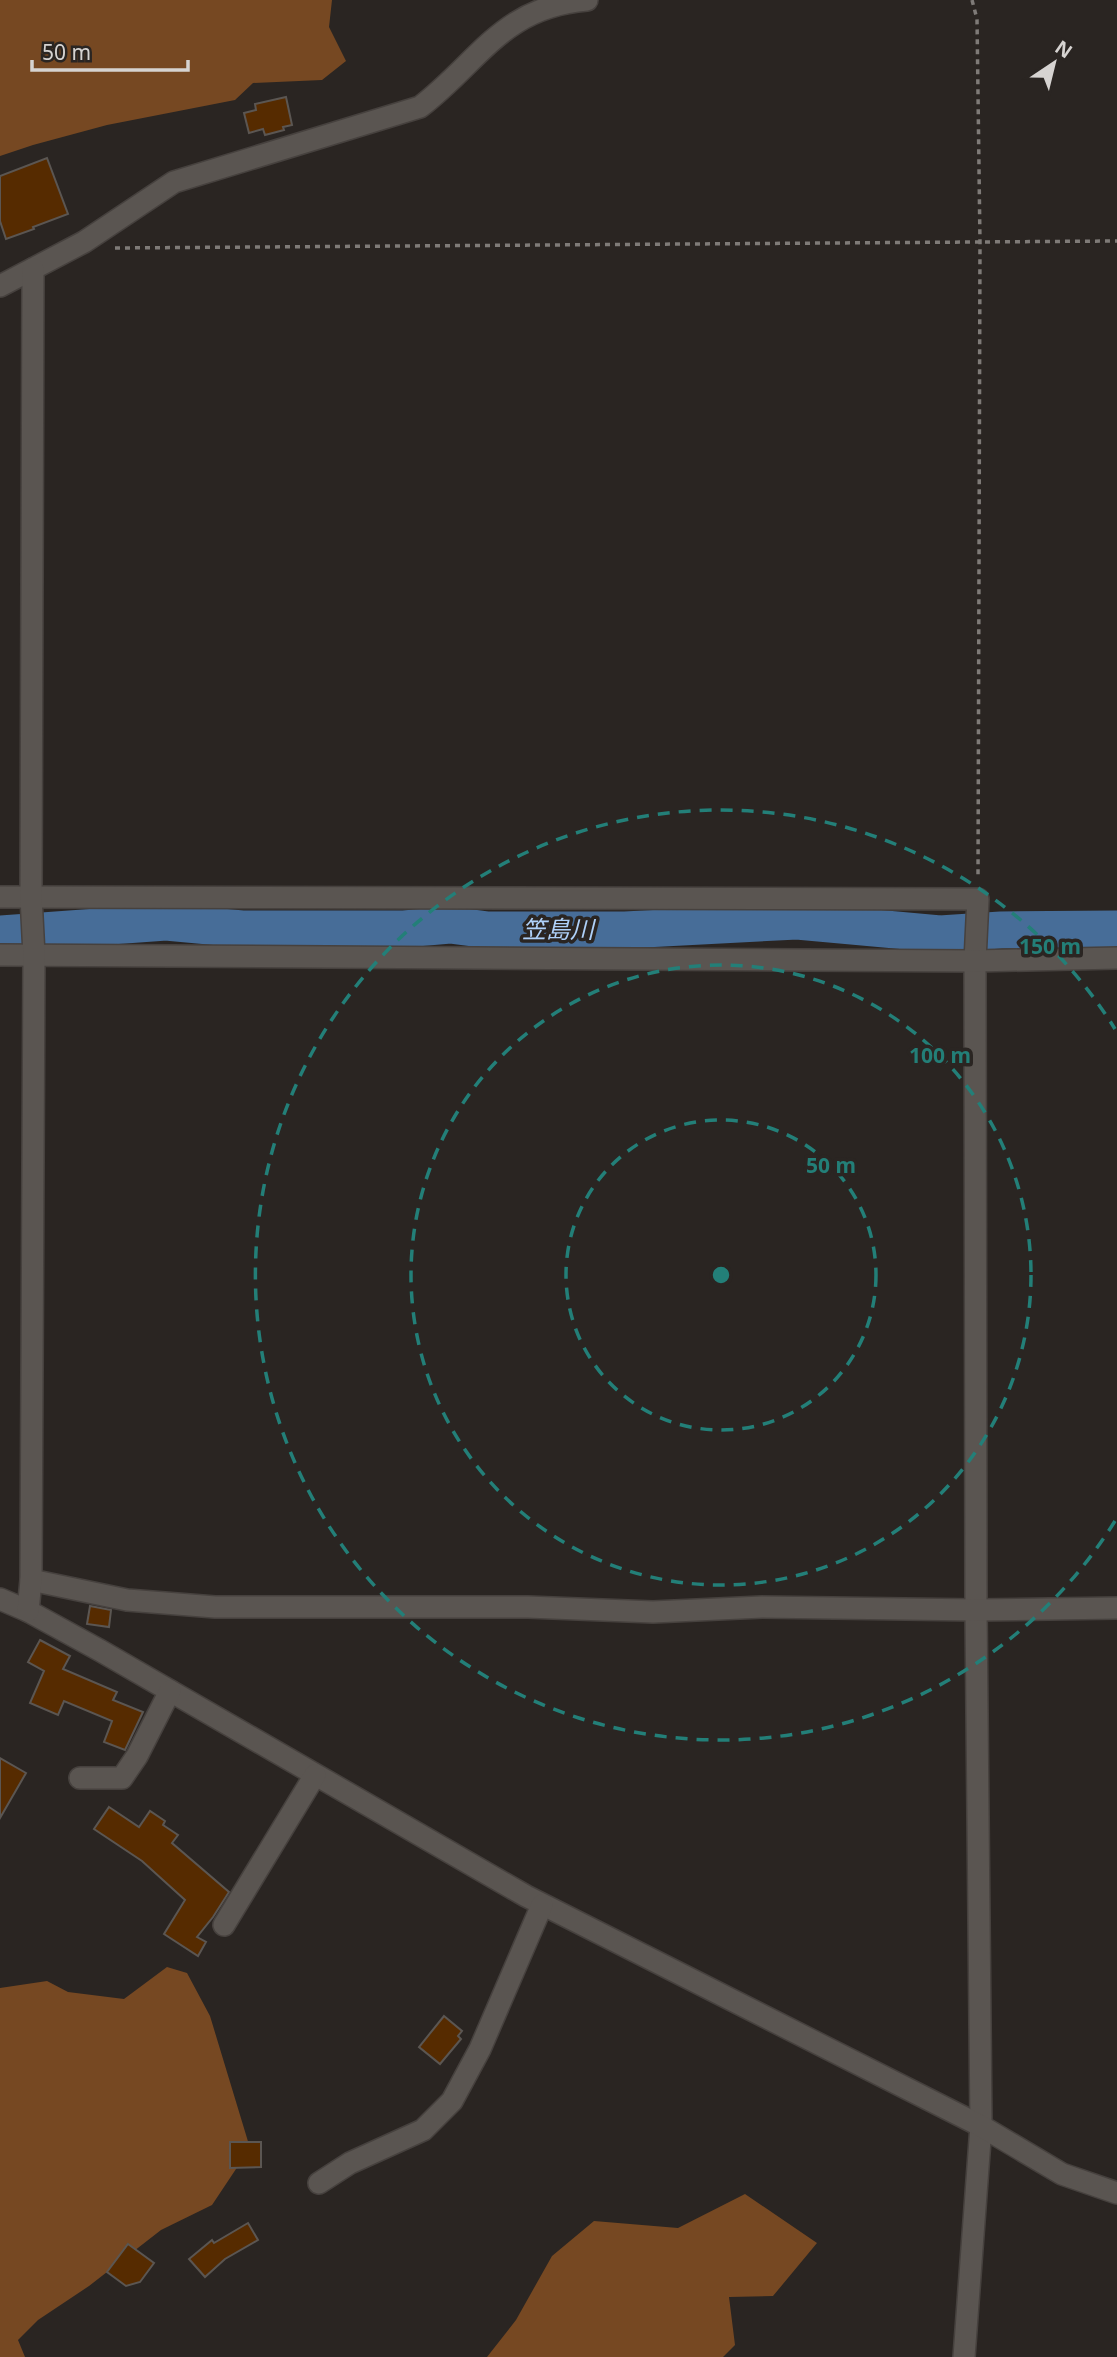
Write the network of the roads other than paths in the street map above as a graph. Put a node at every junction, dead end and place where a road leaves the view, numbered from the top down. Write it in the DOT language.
graph roads {
  1 [pos="587,0"];
  2 [pos="33,269"];
  3 [pos="0,286"];
  4 [pos="0,897"];
  5 [pos="31,897"];
  6 [pos="0,955"];
  7 [pos="34,955"];
  8 [pos="1117,958"];
  9 [pos="975,961"];
  10 [pos="31,1580"];
  11 [pos="0,1599"];
  12 [pos="1117,1608"];
  13 [pos="976,1610"];
  14 [pos="29,1611"];
  15 [pos="170,1691"];
  16 [pos="315,1775"];
  17 [pos="80,1778"];
  18 [pos="542,1905"];
  19 [pos="224,1926"];
  20 [pos="981,2126"];
  21 [pos="319,2183"];
  22 [pos="1117,2193"];
  23 [pos="964,2357"];
  1 -- 2 [label="street"];
  2 -- 3 [label="street"];
  2 -- 5 [label="street"];
  4 -- 5 [label="street"];
  5 -- 7 [label="street"];
  5 -- 9 [label="street"];
  6 -- 7 [label="street"];
  7 -- 9 [label="street"];
  7 -- 10 [label="street"];
  8 -- 9 [label="street"];
  9 -- 13 [label="street"];
  10 -- 13 [label="street"];
  10 -- 14 [label="street"];
  11 -- 14 [label="street"];
  12 -- 13 [label="street"];
  13 -- 20 [label="street"];
  14 -- 15 [label="street"];
  15 -- 16 [label="street"];
  15 -- 17 [label="street"];
  16 -- 18 [label="street"];
  16 -- 19 [label="street"];
  18 -- 20 [label="street"];
  18 -- 21 [label="street"];
  20 -- 22 [label="street"];
  20 -- 23 [label="street"];
}
